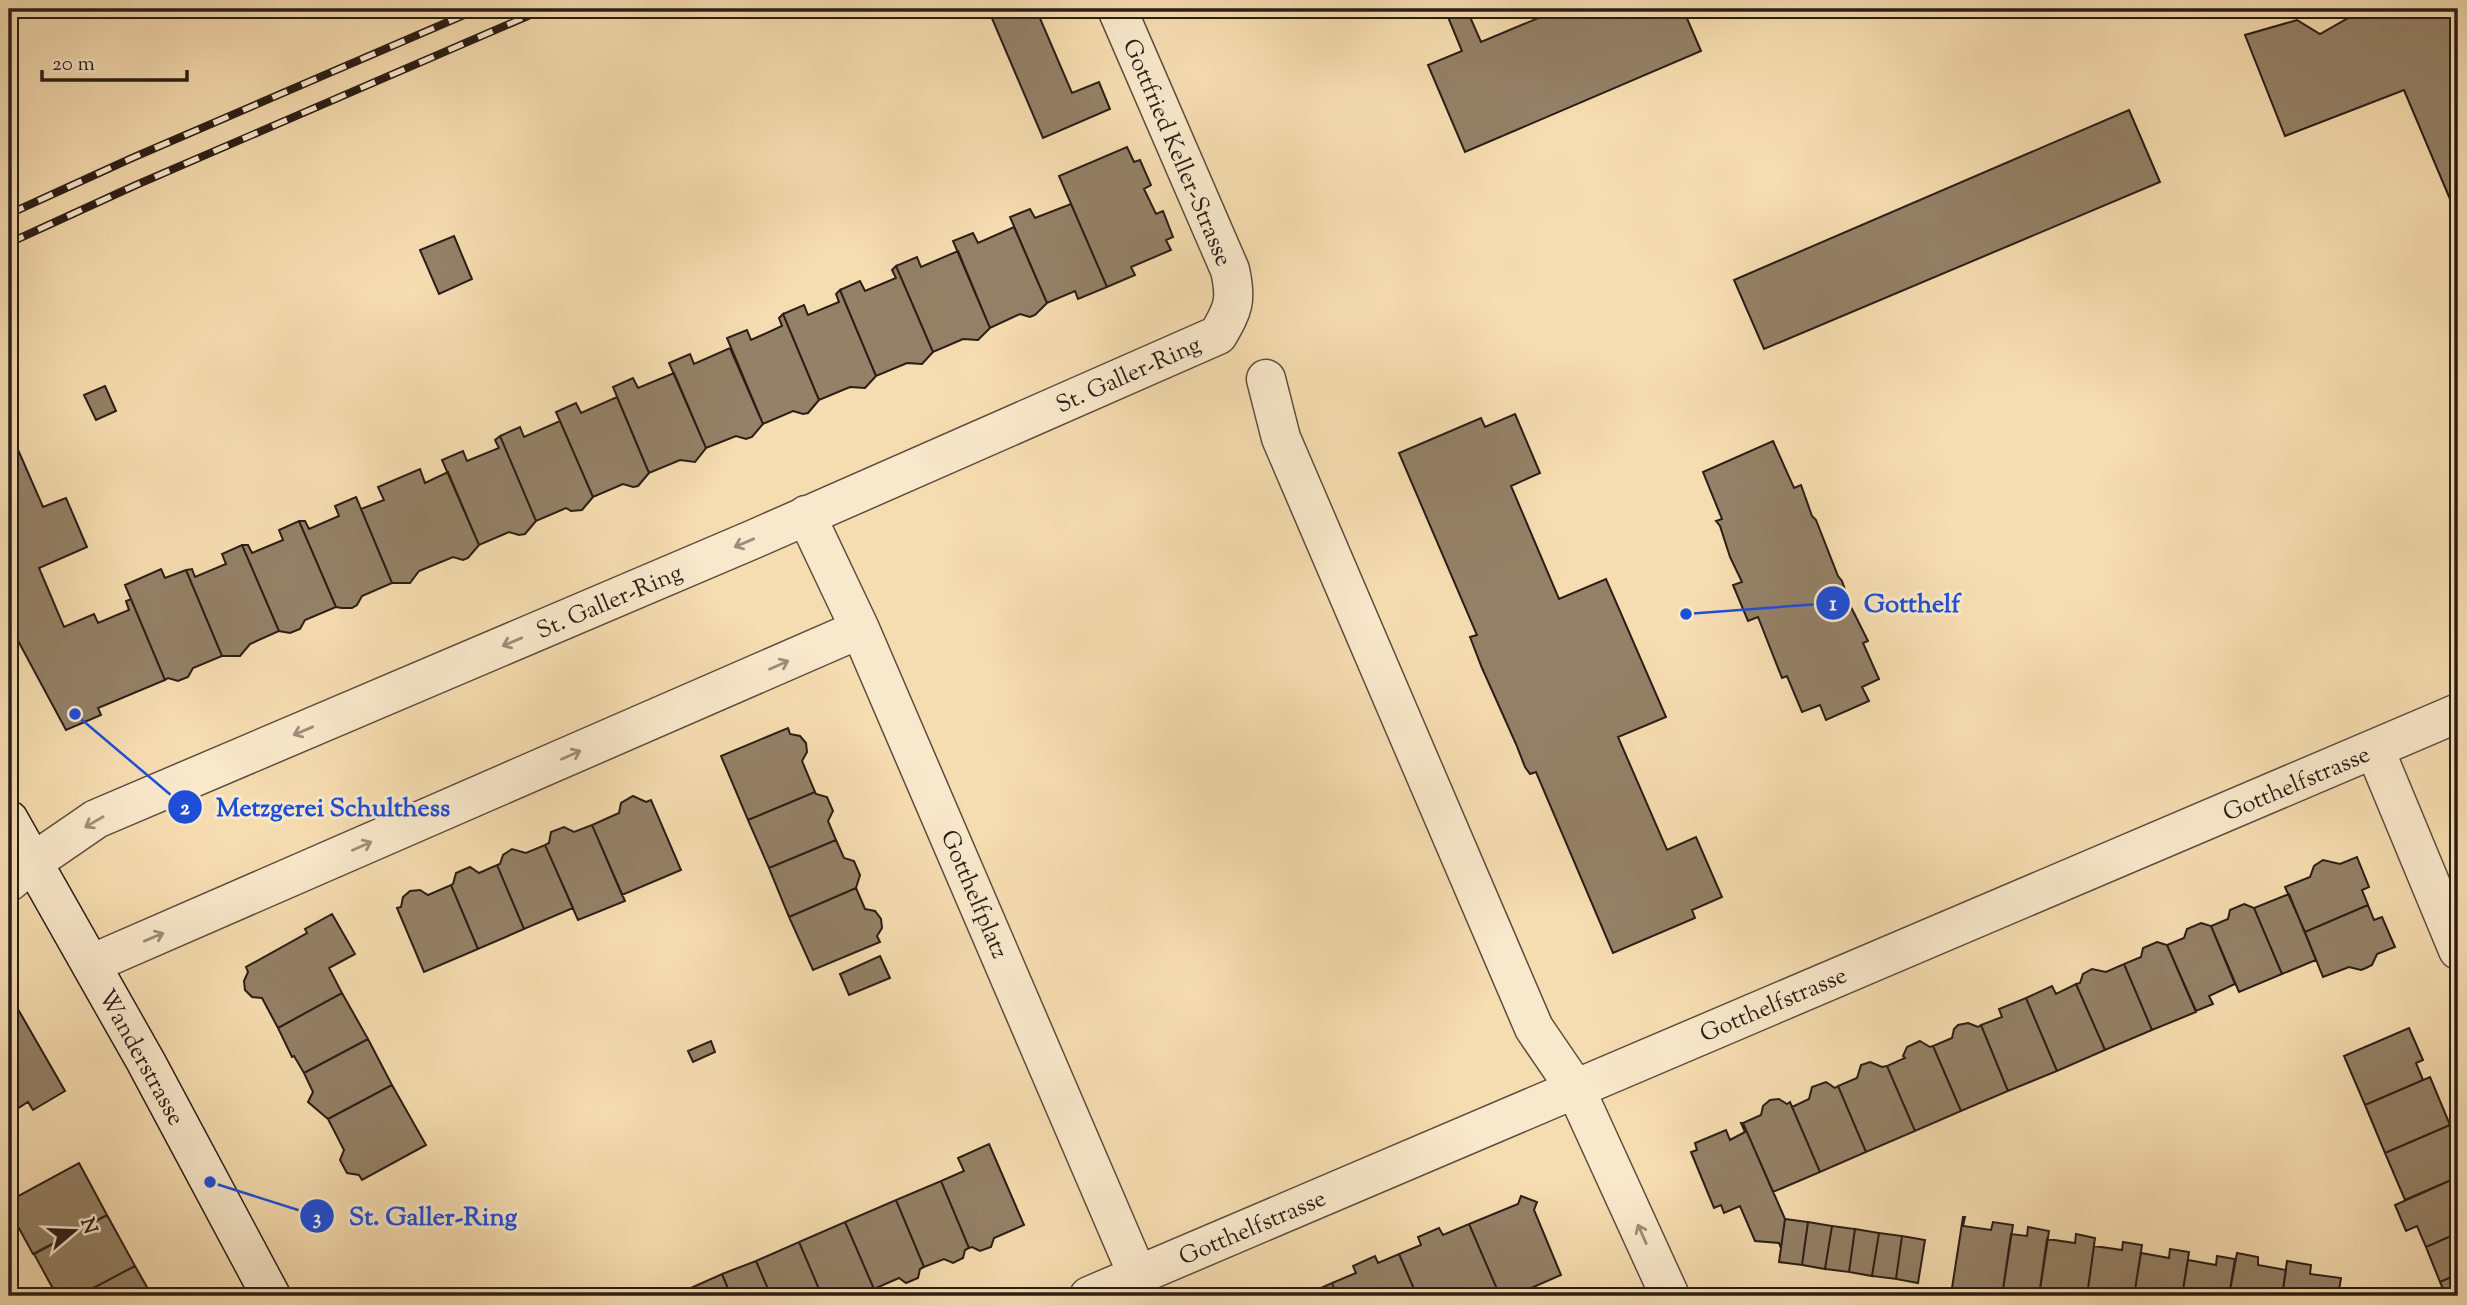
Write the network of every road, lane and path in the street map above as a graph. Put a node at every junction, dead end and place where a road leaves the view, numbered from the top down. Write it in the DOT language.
graph roads {
  1 [pos="1118,9"];
  2 [pos="1218,335"];
  3 [pos="1266,379"];
  4 [pos="806,515"];
  5 [pos="860,629"];
  6 [pos="2458,713"];
  7 [pos="2375,750"];
  8 [pos="9,820"];
  9 [pos="20,872"];
  10 [pos="2458,950"];
  11 [pos="91,964"];
  12 [pos="1575,1088"];
  13 [pos="1136,1286"];
  14 [pos="271,1296"];
  15 [pos="1089,1296"];
  16 [pos="1670,1296"];
  1 -- 2 [label="street, Gottfried Keller-Strasse"];
  2 -- 4 [label="street, St. Galler-Ring"];
  3 -- 12 [label="street"];
  4 -- 5 [label="street, Gotthelfplatz"];
  4 -- 9 [label="street, St. Galler-Ring, one-way"];
  11 -- 5 [label="street, one-way"];
  5 -- 13 [label="street, Gotthelfplatz"];
  6 -- 7 [label="street, Gotthelfstrasse"];
  7 -- 10 [label="street"];
  7 -- 12 [label="street, Gotthelfstrasse"];
  8 -- 9 [label="street, Wanderstrasse"];
  9 -- 11 [label="street, Wanderstrasse"];
  11 -- 14 [label="street, Wanderstrasse"];
  12 -- 13 [label="street, Gotthelfstrasse"];
  16 -- 12 [label="street, one-way"];
  13 -- 15 [label="street, Gotthelfstrasse"];
}
